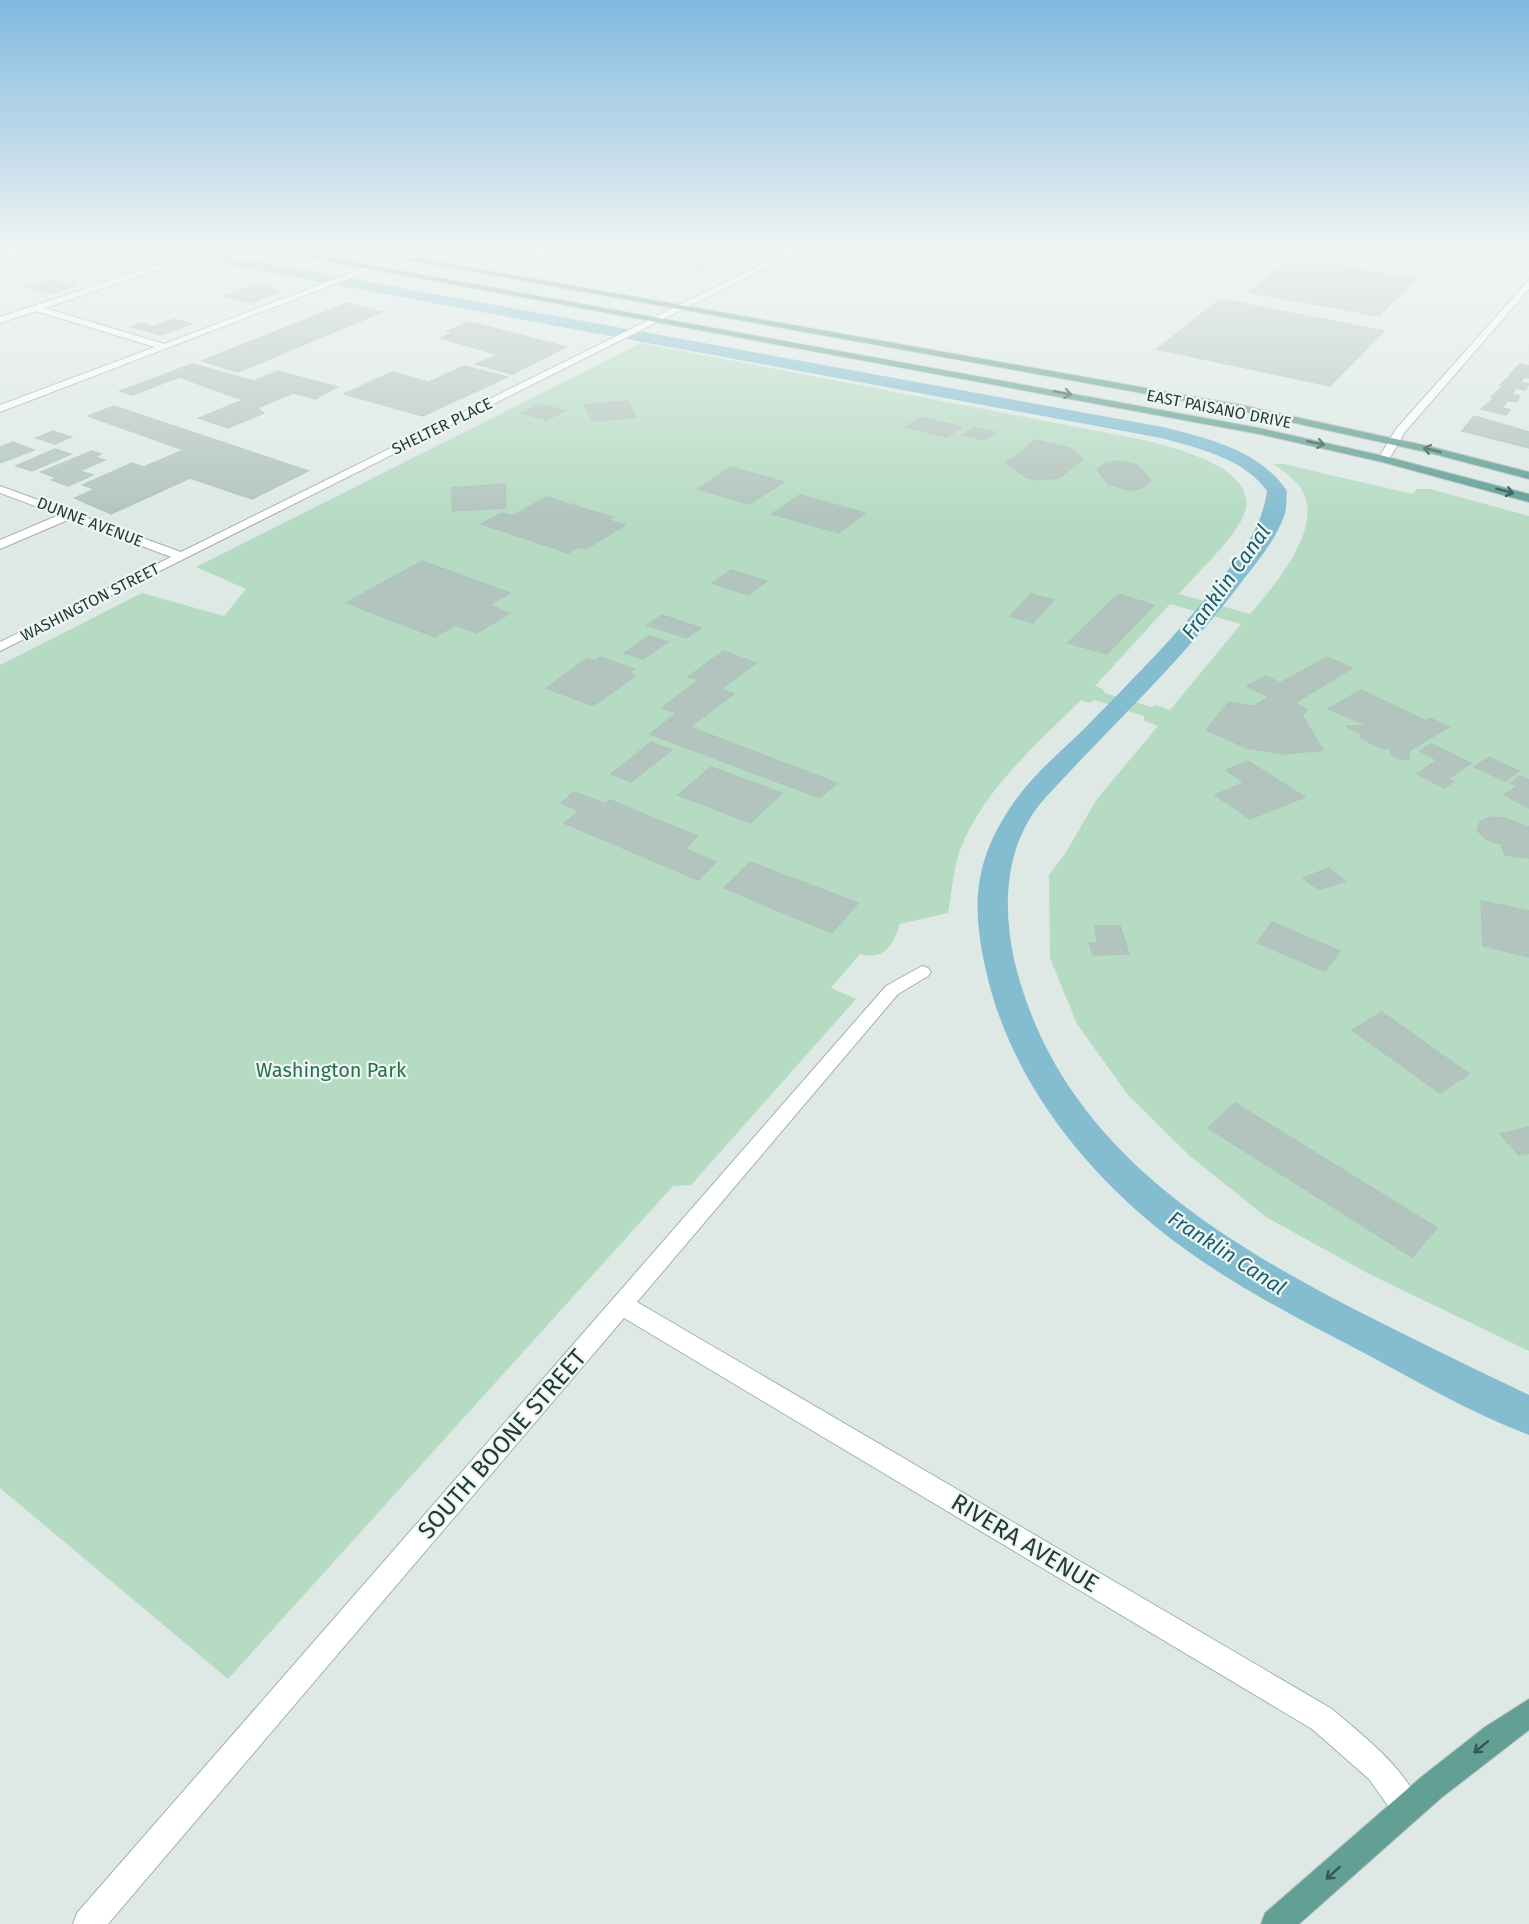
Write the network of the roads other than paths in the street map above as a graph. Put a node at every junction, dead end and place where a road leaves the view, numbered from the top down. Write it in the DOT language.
graph roads {
  1 [pos="134,338"];
  2 [pos="189,338"];
  3 [pos="619,338"];
  4 [pos="755,338"];
  5 [pos="846,338"];
  6 [pos="1482,338"];
  7 [pos="165,347"];
  8 [pos="0,409"];
  9 [pos="1394,441"];
  10 [pos="1384,459"];
  11 [pos="1529,476"];
  12 [pos="0,489"];
  13 [pos="1529,498"];
  14 [pos="69,515"];
  15 [pos="0,545"];
  16 [pos="180,556"];
  17 [pos="0,647"];
  18 [pos="922,972"];
  19 [pos="622,1305"];
  20 [pos="1529,1713"];
  21 [pos="1406,1807"];
  22 [pos="89,1924"];
  23 [pos="1276,1924"];
  1 -- 7 [label="street"];
  2 -- 7 [label="street"];
  3 -- 16 [label="street, SHELTER PLACE"];
  4 -- 10 [label="main road, EAST PAISANO DRIVE, one-way"];
  5 -- 9 [label="main road, EAST PAISANO DRIVE"];
  6 -- 9 [label="street"];
  7 -- 8 [label="street"];
  9 -- 10 [label="street"];
  11 -- 9 [label="main road, EAST PAISANO DRIVE, one-way"];
  10 -- 13 [label="main road, EAST PAISANO DRIVE, one-way"];
  12 -- 14 [label="street, DUNNE AVENUE"];
  14 -- 15 [label="street"];
  14 -- 16 [label="street, DUNNE AVENUE"];
  16 -- 17 [label="street, WASHINGTON STREET"];
  18 -- 19 [label="street, SOUTH BOONE STREET"];
  19 -- 21 [label="street, RIVERA AVENUE"];
  19 -- 22 [label="street, SOUTH BOONE STREET"];
  20 -- 21 [label="main road, one-way"];
  21 -- 23 [label="main road, one-way"];
}
